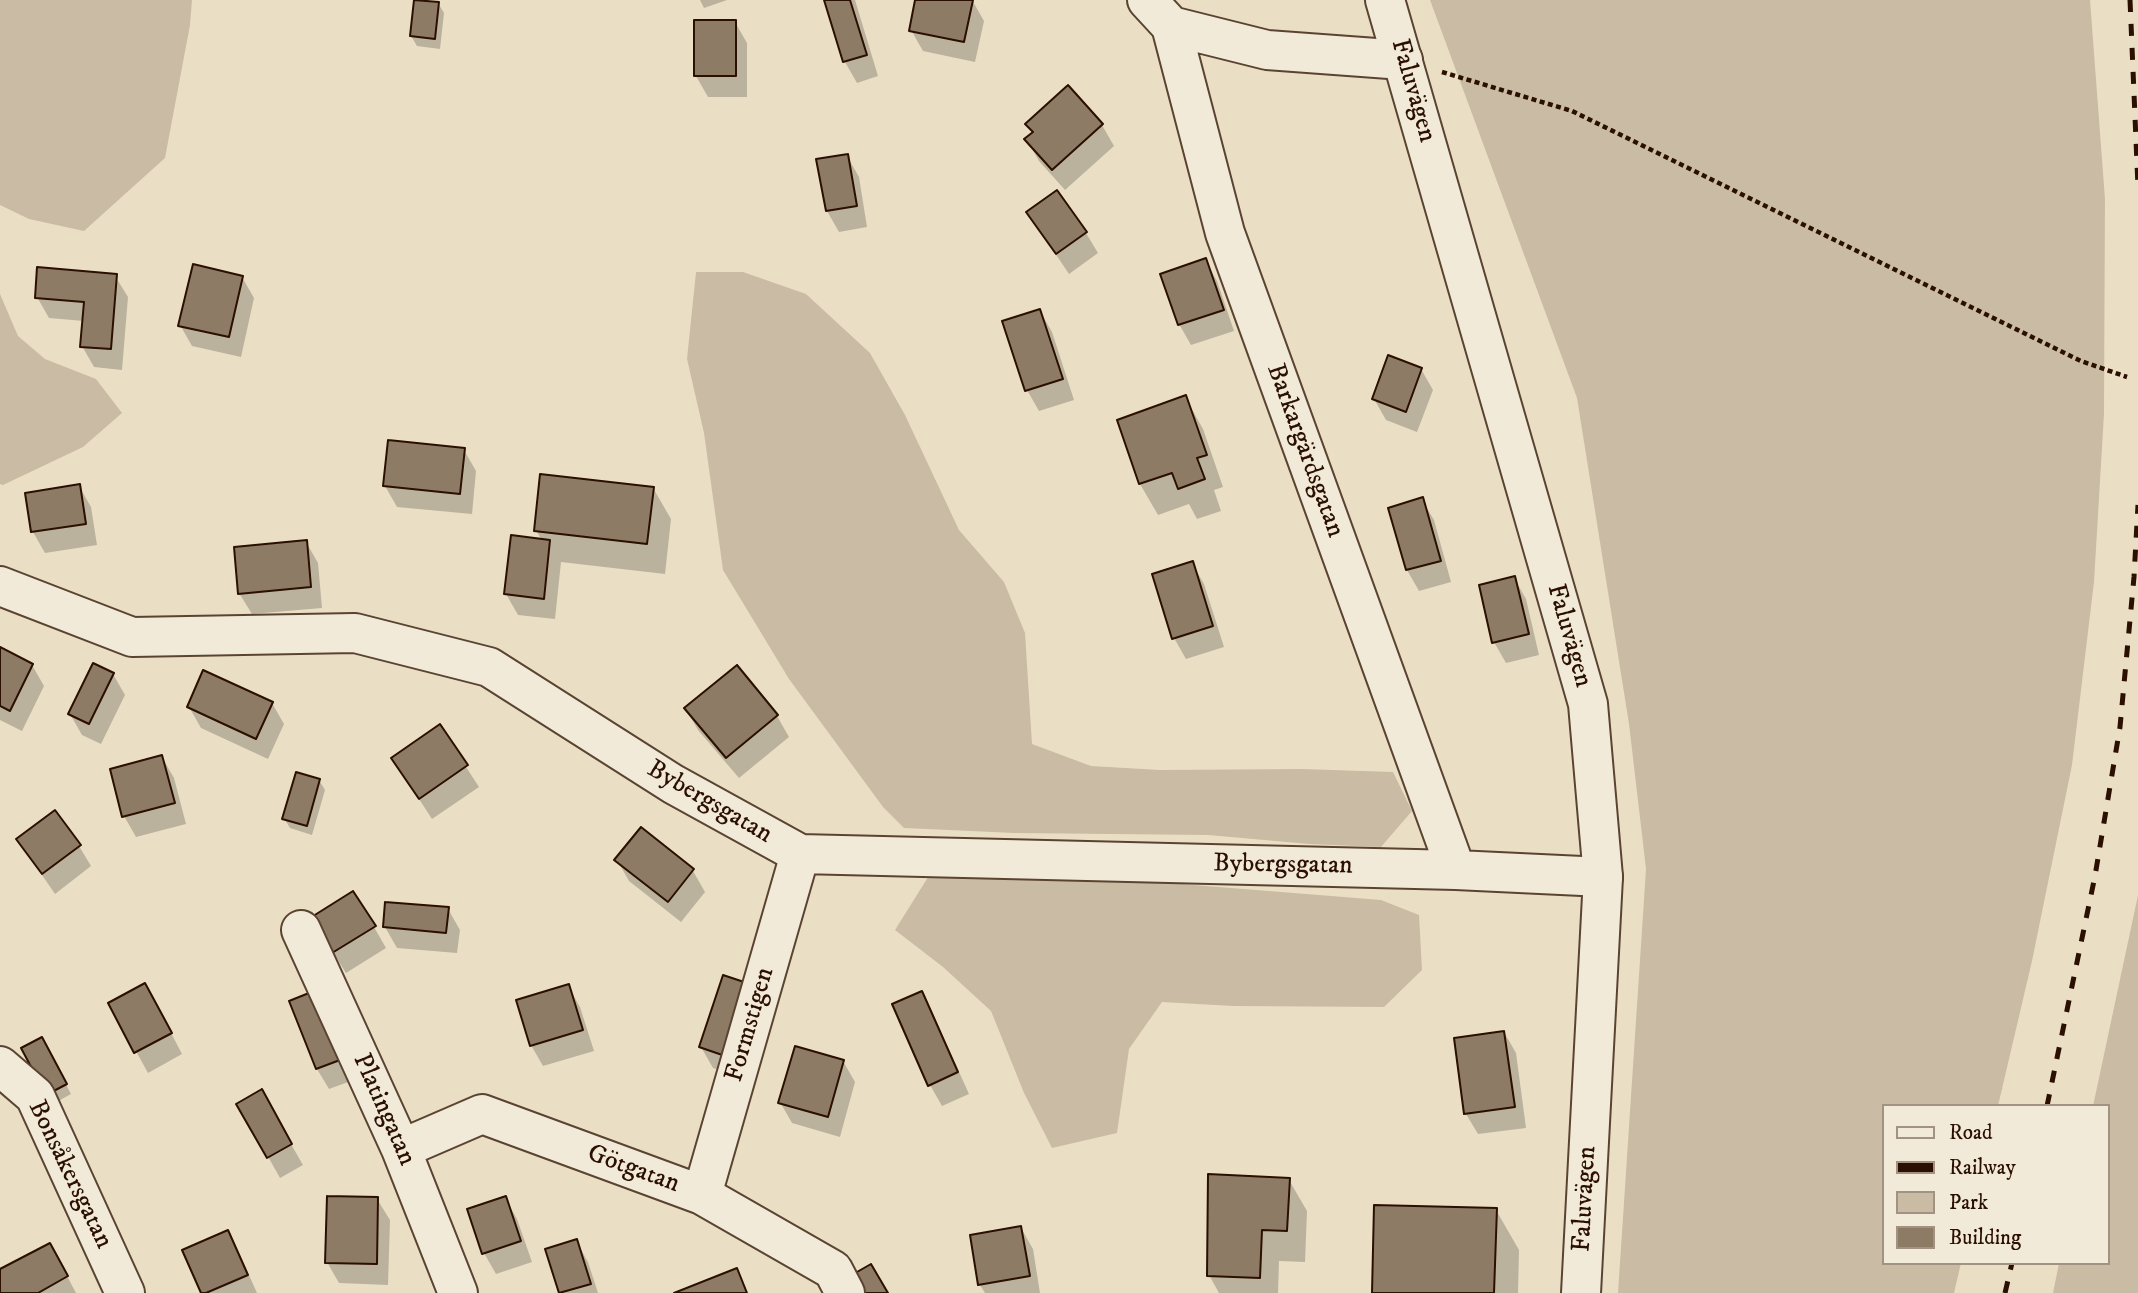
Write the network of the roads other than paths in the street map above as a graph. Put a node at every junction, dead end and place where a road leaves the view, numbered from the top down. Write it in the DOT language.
graph roads {
  1 [pos="1385,0"];
  2 [pos="1159,13"];
  3 [pos="1403,60"];
  4 [pos="0,586"];
  5 [pos="800,854"];
  6 [pos="1456,870"];
  7 [pos="1603,877"];
  8 [pos="302,930"];
  9 [pos="0,1066"];
  10 [pos="401,1149"];
  11 [pos="702,1195"];
  12 [pos="125,1293"];
  13 [pos="458,1293"];
  14 [pos="845,1293"];
  15 [pos="1581,1293"];
  1 -- 3 [label="street, Faluvägen"];
  2 -- 3 [label="street, Barkargärdsgatan"];
  2 -- 6 [label="street, Barkargärdsgatan"];
  3 -- 7 [label="street, Faluvägen"];
  4 -- 5 [label="street, Bybergsgatan"];
  5 -- 6 [label="street, Bybergsgatan"];
  5 -- 11 [label="street, Formstigen"];
  6 -- 7 [label="street"];
  7 -- 15 [label="street, Faluvägen"];
  8 -- 10 [label="street, Platingatan"];
  9 -- 12 [label="street, Bonsåkersgatan"];
  10 -- 11 [label="street, Götgatan"];
  10 -- 13 [label="street, Platingatan"];
  11 -- 14 [label="street, Götgatan"];
}
